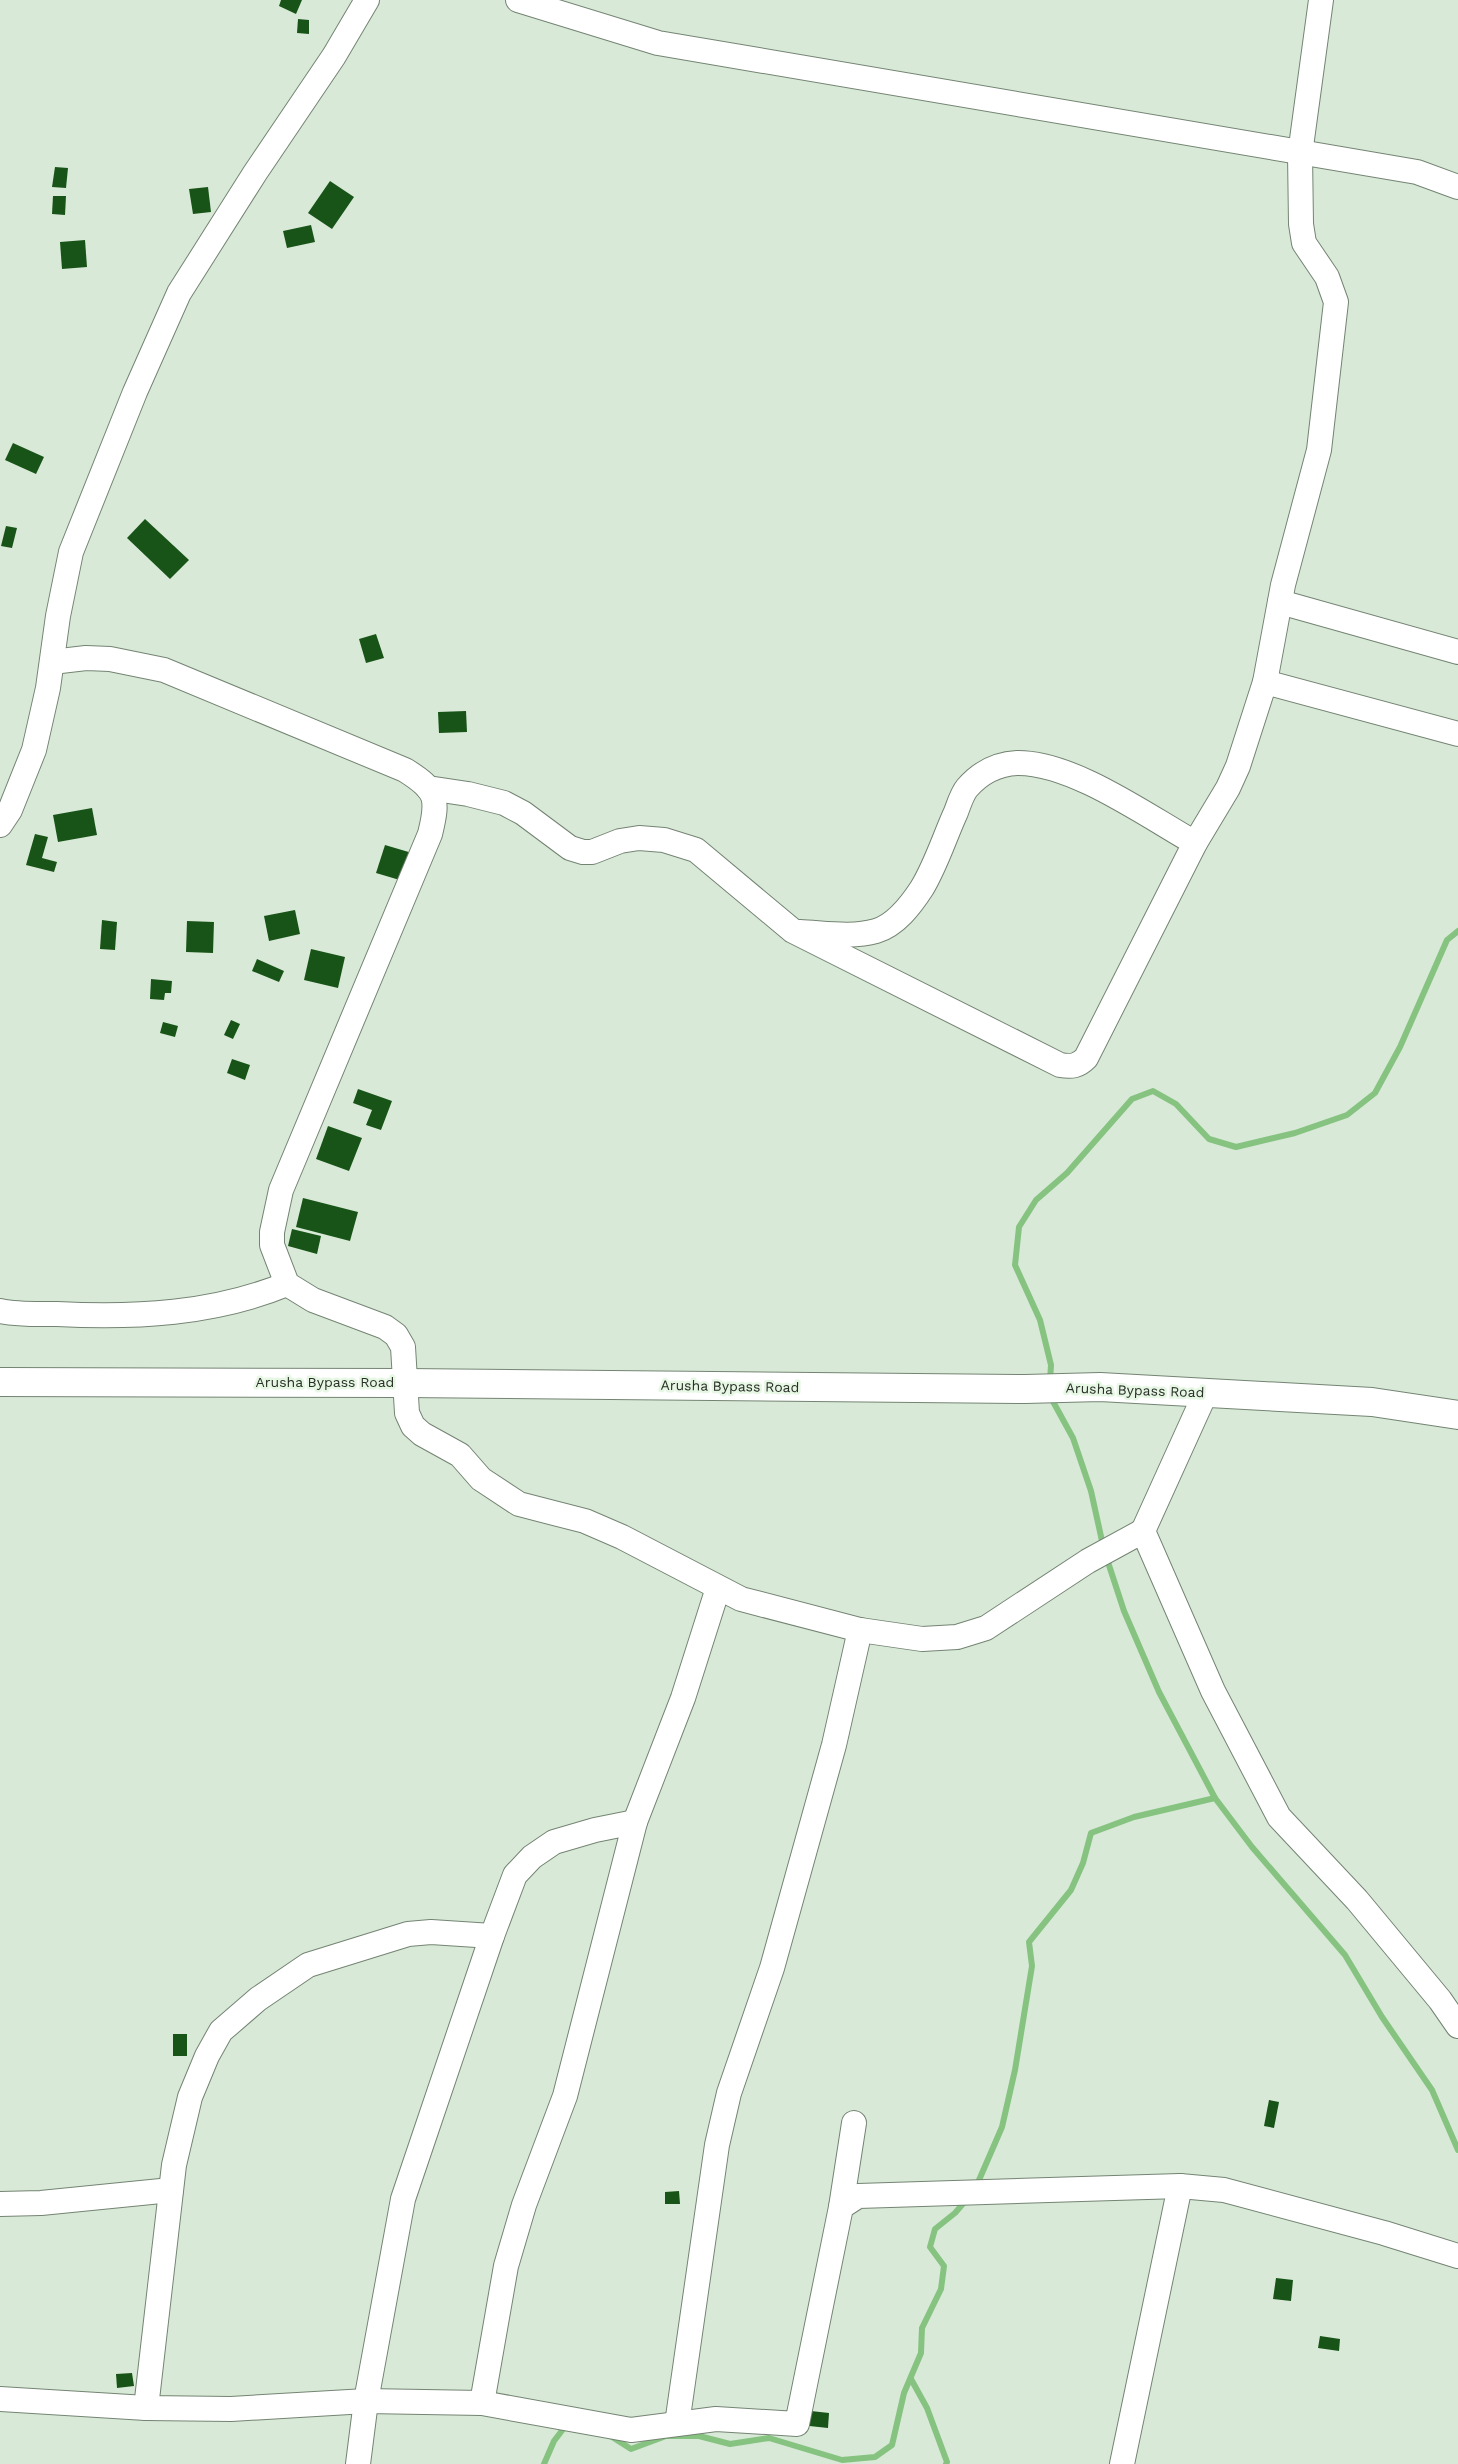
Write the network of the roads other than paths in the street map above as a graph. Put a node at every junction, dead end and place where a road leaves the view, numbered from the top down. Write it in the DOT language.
graph roads {
  1 [pos="367,0"];
  2 [pos="518,0"];
  3 [pos="1321,0"];
  4 [pos="1300,154"];
  5 [pos="1458,187"];
  6 [pos="1280,602"];
  7 [pos="1458,652"];
  8 [pos="52,662"];
  9 [pos="1264,682"];
  10 [pos="1458,734"];
  11 [pos="428,788"];
  12 [pos="0,825"];
  13 [pos="1195,843"];
  14 [pos="793,931"];
  15 [pos="287,1284"];
  16 [pos="0,1311"];
  17 [pos="0,1382"];
  18 [pos="406,1383"];
  19 [pos="1206,1392"];
  20 [pos="1458,1415"];
  21 [pos="1143,1531"];
  22 [pos="718,1588"];
  23 [pos="860,1630"];
  24 [pos="635,1822"];
  25 [pos="492,1936"];
  26 [pos="1449,1999"];
  27 [pos="1458,2026"];
  28 [pos="854,2123"];
  29 [pos="1180,2186"];
  30 [pos="171,2190"];
  31 [pos="0,2204"];
  32 [pos="841,2207"];
  33 [pos="1458,2256"];
  34 [pos="0,2399"];
  35 [pos="366,2401"];
  36 [pos="482,2403"];
  37 [pos="146,2408"];
  38 [pos="677,2424"];
  39 [pos="358,2464"];
  40 [pos="1122,2464"];
  1 -- 8 [label="street"];
  2 -- 4 [label="street"];
  3 -- 4 [label="street"];
  4 -- 5 [label="street"];
  4 -- 6 [label="street"];
  6 -- 7 [label="street"];
  6 -- 9 [label="street"];
  8 -- 11 [label="street"];
  8 -- 12 [label="street"];
  9 -- 10 [label="street"];
  9 -- 13 [label="street"];
  11 -- 14 [label="street"];
  11 -- 15 [label="street"];
  13 -- 14 [label="street"];
  13 -- 14 [label="street"];
  15 -- 16 [label="street"];
  15 -- 18 [label="street"];
  17 -- 18 [label="main road, Arusha Bypass Road"];
  18 -- 19 [label="main road, Arusha Bypass Road"];
  18 -- 22 [label="street"];
  19 -- 20 [label="main road, Arusha Bypass Road"];
  19 -- 21 [label="street"];
  21 -- 23 [label="street"];
  21 -- 26 [label="street"];
  22 -- 23 [label="street"];
  22 -- 24 [label="street"];
  23 -- 38 [label="street"];
  24 -- 25 [label="street"];
  24 -- 36 [label="street"];
  25 -- 30 [label="street"];
  25 -- 35 [label="street"];
  26 -- 27 [label="street"];
  28 -- 32 [label="street"];
  29 -- 32 [label="street"];
  29 -- 33 [label="street"];
  29 -- 40 [label="street"];
  30 -- 31 [label="street"];
  30 -- 37 [label="street"];
  32 -- 38 [label="street"];
  34 -- 37 [label="street"];
  35 -- 36 [label="street"];
  35 -- 37 [label="street"];
  35 -- 39 [label="street"];
  36 -- 38 [label="street"];
}
